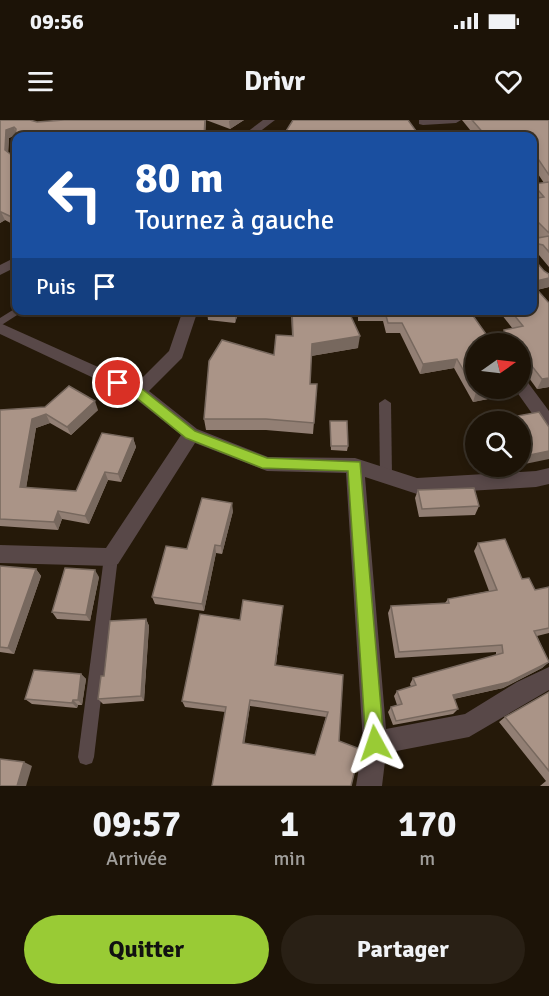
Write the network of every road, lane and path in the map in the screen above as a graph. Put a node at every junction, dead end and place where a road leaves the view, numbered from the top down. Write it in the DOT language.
graph roads {
  1 [pos="270,120"];
  2 [pos="456,120"];
  3 [pos="422,121"];
  4 [pos="253,132"];
  5 [pos="189,315"];
  6 [pos="0,328"];
  7 [pos="138,392"];
  8 [pos="531,399"];
  9 [pos="385,403"];
  10 [pos="549,424"];
  11 [pos="191,435"];
  12 [pos="355,466"];
  13 [pos="386,476"];
  14 [pos="549,476"];
  15 [pos="0,554"];
  16 [pos="111,557"];
  17 [pos="549,678"];
  18 [pos="375,743"];
  19 [pos="86,758"];
  20 [pos="374,783"];
  1 -- 4 [label="street"];
  2 -- 3 [label="street"];
  5 -- 7 [label="street"];
  6 -- 7 [label="street"];
  7 -- 11 [label="street"];
  8 -- 10 [label="street"];
  9 -- 13 [label="lane"];
  11 -- 12 [label="street"];
  11 -- 16 [label="street"];
  12 -- 13 [label="street"];
  12 -- 18 [label="street"];
  13 -- 14 [label="street"];
  15 -- 16 [label="street"];
  16 -- 19 [label="lane"];
  17 -- 18 [label="street"];
  18 -- 20 [label="street"];
}
